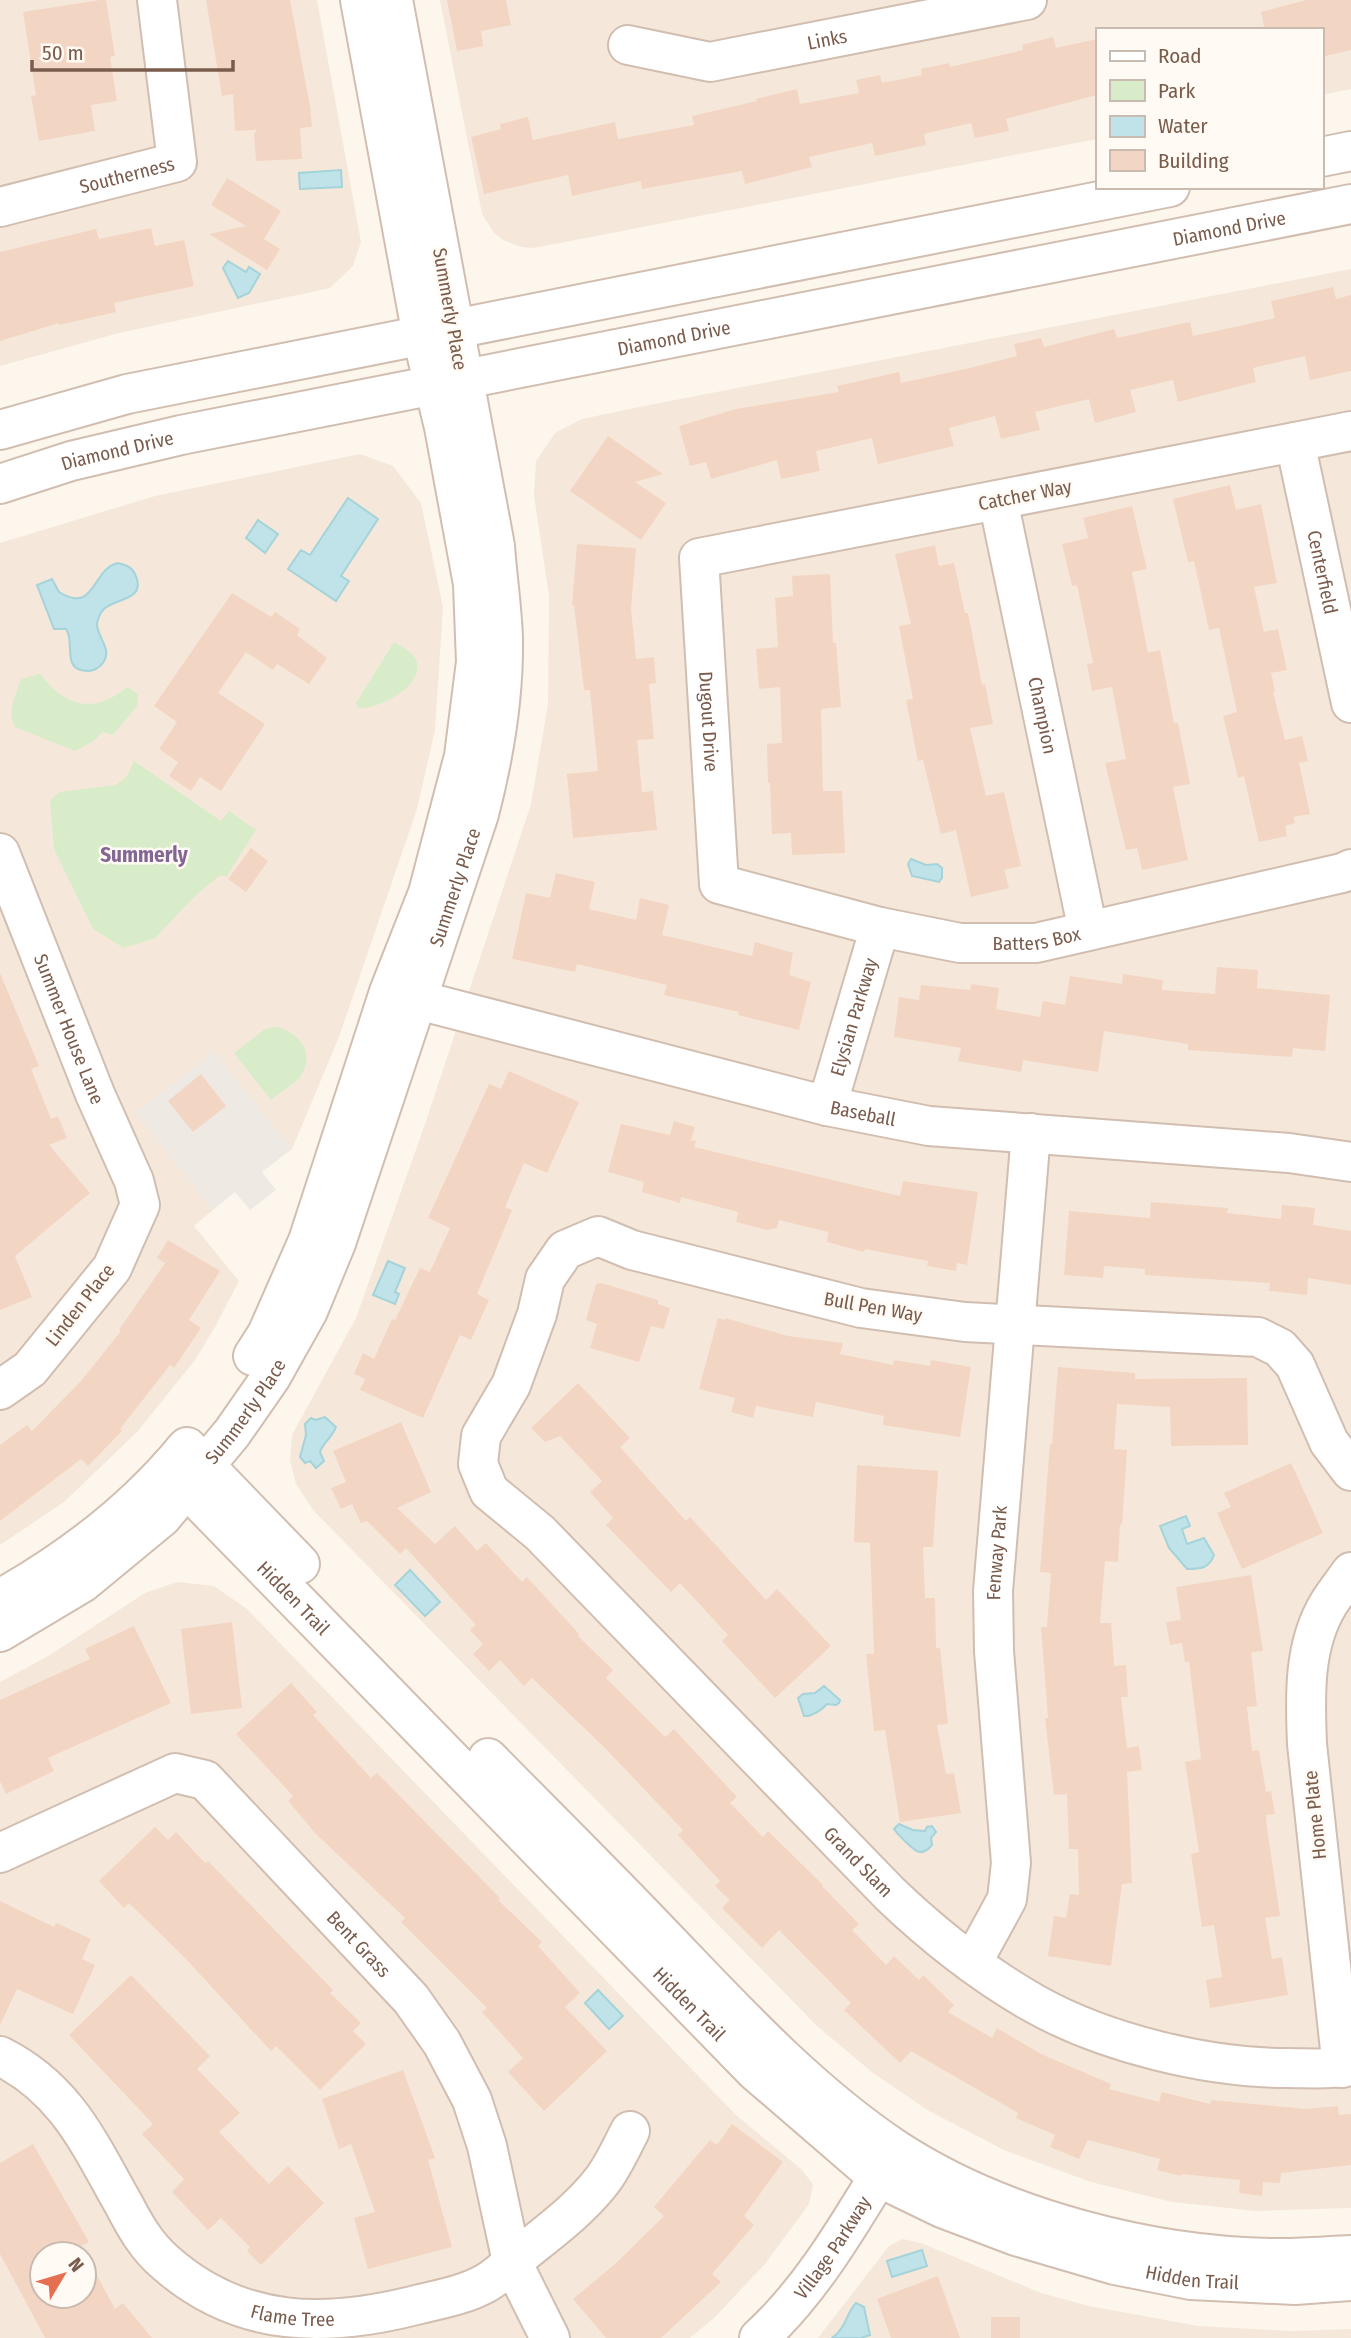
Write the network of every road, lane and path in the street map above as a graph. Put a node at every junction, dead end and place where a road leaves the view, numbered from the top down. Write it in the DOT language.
graph roads {
  1 [pos="157,0"];
  2 [pos="360,0"];
  3 [pos="393,0"];
  4 [pos="1027,0"];
  5 [pos="628,45"];
  6 [pos="1351,151"];
  7 [pos="1323,157"];
  8 [pos="1160,189"];
  9 [pos="1351,204"];
  10 [pos="0,207"];
  11 [pos="437,333"];
  12 [pos="448,380"];
  13 [pos="0,430"];
  14 [pos="1351,431"];
  15 [pos="1295,442"];
  16 [pos="0,484"];
  17 [pos="998,500"];
  18 [pos="699,558"];
  19 [pos="1351,703"];
  20 [pos="0,853"];
  21 [pos="1351,869"];
  22 [pos="719,884"];
  23 [pos="880,927"];
  24 [pos="1088,931"];
  25 [pos="403,996"];
  26 [pos="827,1106"];
  27 [pos="1031,1133"];
  28 [pos="1351,1162"];
  29 [pos="140,1205"];
  30 [pos="1015,1325"];
  31 [pos="0,1390"];
  32 [pos="478,1464"];
  33 [pos="186,1467"];
  34 [pos="1351,1471"];
  35 [pos="1351,1572"];
  36 [pos="0,1599"];
  37 [pos="0,1632"];
  38 [pos="0,1853"];
  39 [pos="972,1963"];
  40 [pos="0,2056"];
  41 [pos="1346,2067"];
  42 [pos="630,2131"];
  43 [pos="887,2163"];
  44 [pos="1351,2255"];
  45 [pos="512,2262"];
  46 [pos="1351,2281"];
  47 [pos="550,2338"];
  48 [pos="759,2338"];
  1 -- 10 [label="street, Southerness"];
  2 -- 11 [label="street, Summerly Place"];
  3 -- 11 [label="street, Summerly Place"];
  4 -- 5 [label="street, Links"];
  6 -- 7 [label="street"];
  8 -- 11 [label="street"];
  9 -- 12 [label="street, Diamond Drive"];
  11 -- 12 [label="street, Summerly Place"];
  11 -- 13 [label="street"];
  12 -- 16 [label="street, Diamond Drive"];
  12 -- 25 [label="street, Summerly Place"];
  14 -- 15 [label="street, Catcher Way"];
  15 -- 17 [label="street, Catcher Way"];
  15 -- 19 [label="street, Centerfield"];
  17 -- 18 [label="street, Catcher Way"];
  17 -- 24 [label="street, Champion"];
  18 -- 22 [label="street, Dugout Drive"];
  20 -- 29 [label="street, Summer House Lane"];
  21 -- 24 [label="street, Batters Box"];
  22 -- 23 [label="street, Batters Box"];
  23 -- 24 [label="street, Batters Box"];
  23 -- 26 [label="street, Elysian Parkway"];
  25 -- 26 [label="street, Baseball"];
  25 -- 33 [label="street, Summerly Place"];
  26 -- 27 [label="street, Baseball"];
  27 -- 28 [label="street, Baseball"];
  27 -- 30 [label="street, Fenway Park"];
  29 -- 31 [label="street, Linden Place"];
  30 -- 32 [label="street, Bull Pen Way"];
  30 -- 34 [label="street, Bull Pen Way"];
  30 -- 39 [label="street, Fenway Park"];
  32 -- 39 [label="street, Grand Slam"];
  33 -- 36 [label="street, Summerly Place"];
  33 -- 37 [label="street, Summerly Place"];
  33 -- 43 [label="street, Hidden Trail"];
  35 -- 41 [label="street, Home Plate"];
  38 -- 45 [label="street, Bent Grass"];
  39 -- 41 [label="street, Grand Slam"];
  40 -- 45 [label="street, Flame Tree"];
  42 -- 45 [label="street, Flame Tree"];
  43 -- 44 [label="street, Hidden Trail"];
  43 -- 46 [label="street, Hidden Trail"];
  43 -- 48 [label="street, Village Parkway"];
  45 -- 47 [label="street, Bent Grass"];
}
